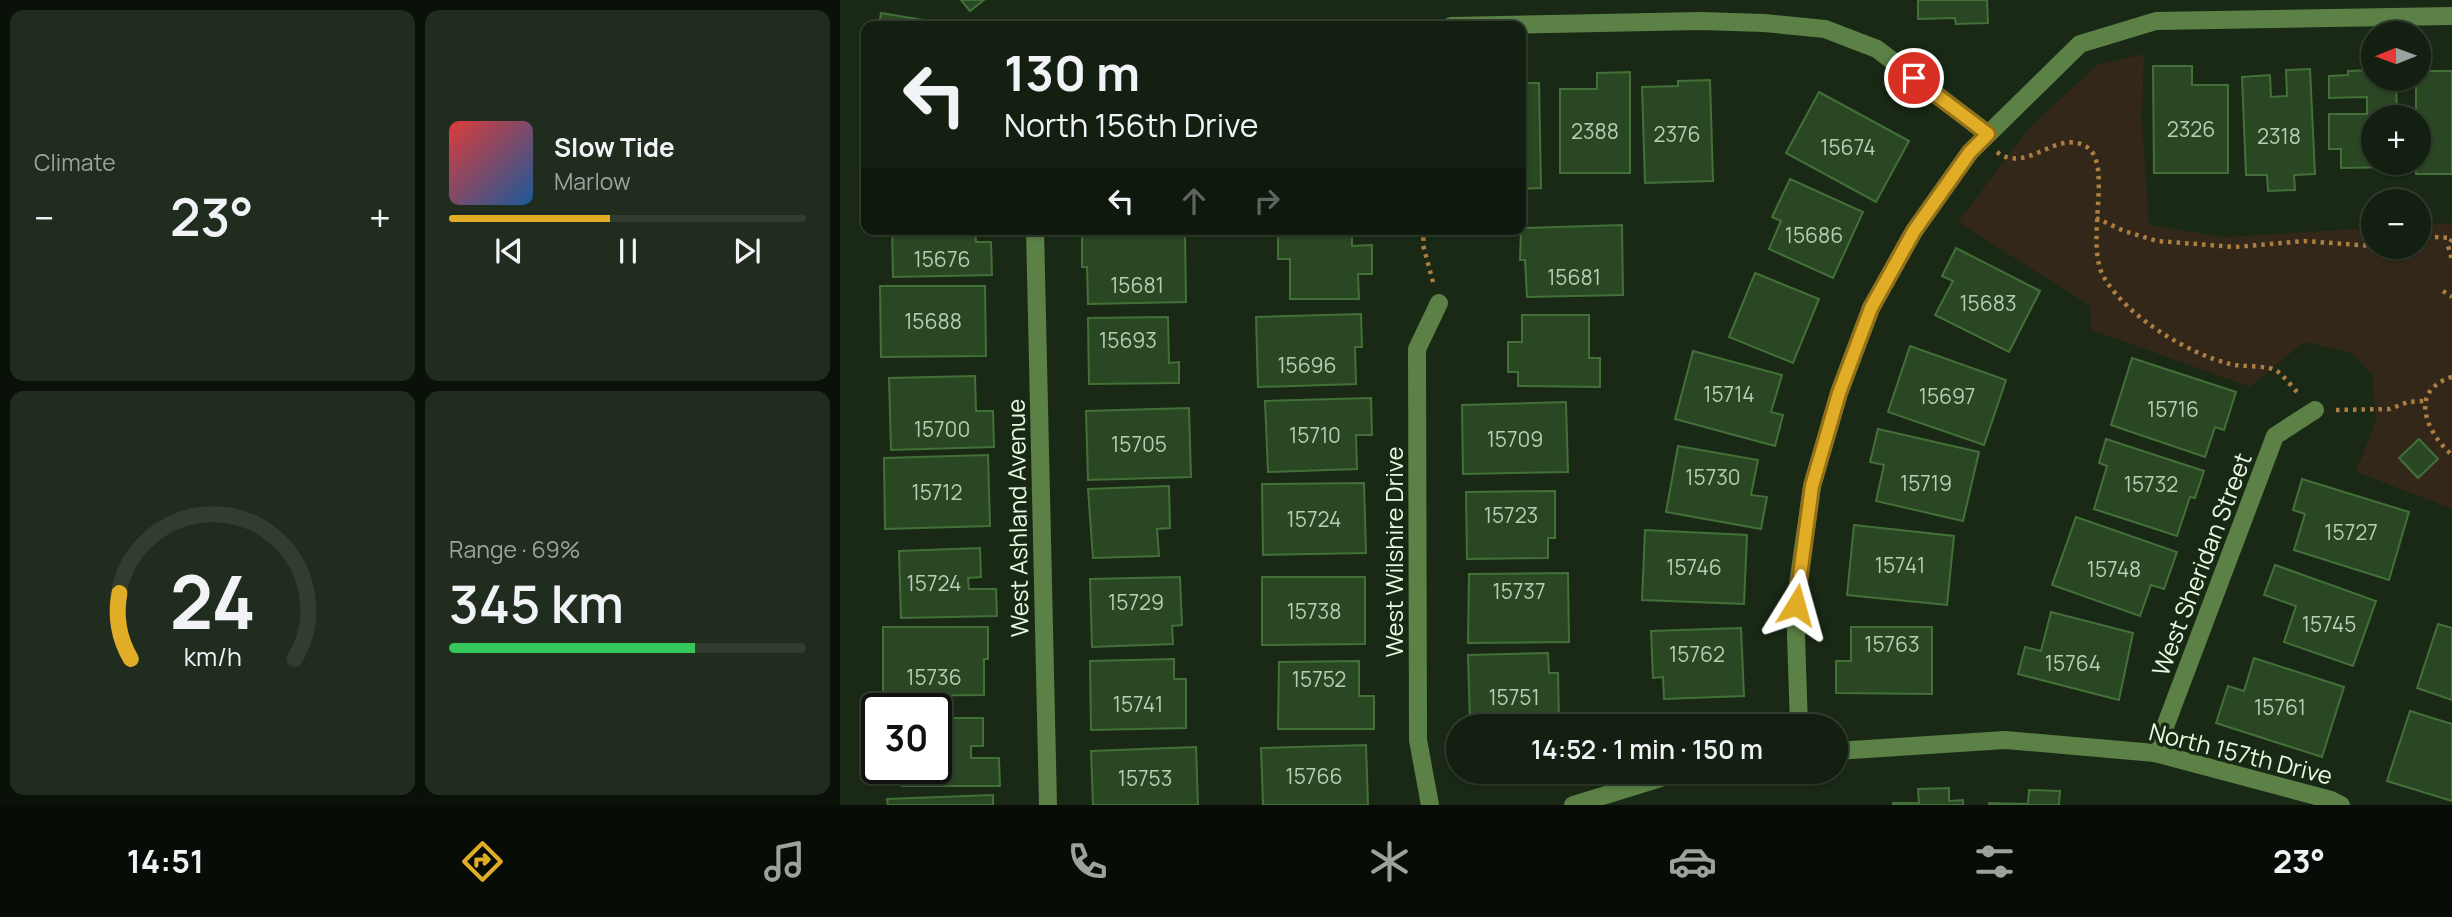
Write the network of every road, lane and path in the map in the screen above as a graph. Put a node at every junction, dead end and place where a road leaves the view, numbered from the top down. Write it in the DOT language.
graph roads {
  1 [pos="2452,16"];
  2 [pos="1526,24"];
  3 [pos="1980,142"];
  4 [pos="2096,218"];
  5 [pos="1035,235"];
  6 [pos="1424,235"];
  7 [pos="2431,237"];
  8 [pos="2452,239"];
  9 [pos="2361,245"];
  10 [pos="2452,260"];
  11 [pos="2443,291"];
  12 [pos="2452,296"];
  13 [pos="1439,303"];
  14 [pos="2452,377"];
  15 [pos="2425,401"];
  16 [pos="2315,410"];
  17 [pos="2452,456"];
  18 [pos="1799,714"];
  19 [pos="1848,750"];
  20 [pos="2155,753"];
  21 [pos="1642,784"];
  22 [pos="1048,805"];
  23 [pos="1430,805"];
  24 [pos="1573,805"];
  25 [pos="2341,805"];
  1 -- 3 [label="street"];
  2 -- 3 [label="street"];
  3 -- 4 [label="path"];
  3 -- 18 [label="street"];
  4 -- 9 [label="path"];
  4 -- 16 [label="path"];
  5 -- 22 [label="street, West Ashland Avenue"];
  6 -- 13 [label="path"];
  7 -- 8 [label="path"];
  8 -- 10 [label="path"];
  11 -- 12 [label="path"];
  13 -- 23 [label="street, West Wilshire Drive"];
  14 -- 15 [label="path"];
  15 -- 16 [label="path"];
  15 -- 17 [label="path"];
  16 -- 20 [label="street, West Sheridan Street"];
  19 -- 20 [label="street, North 157th Drive"];
  20 -- 25 [label="street, North 157th Drive"];
  21 -- 24 [label="street"];
}
